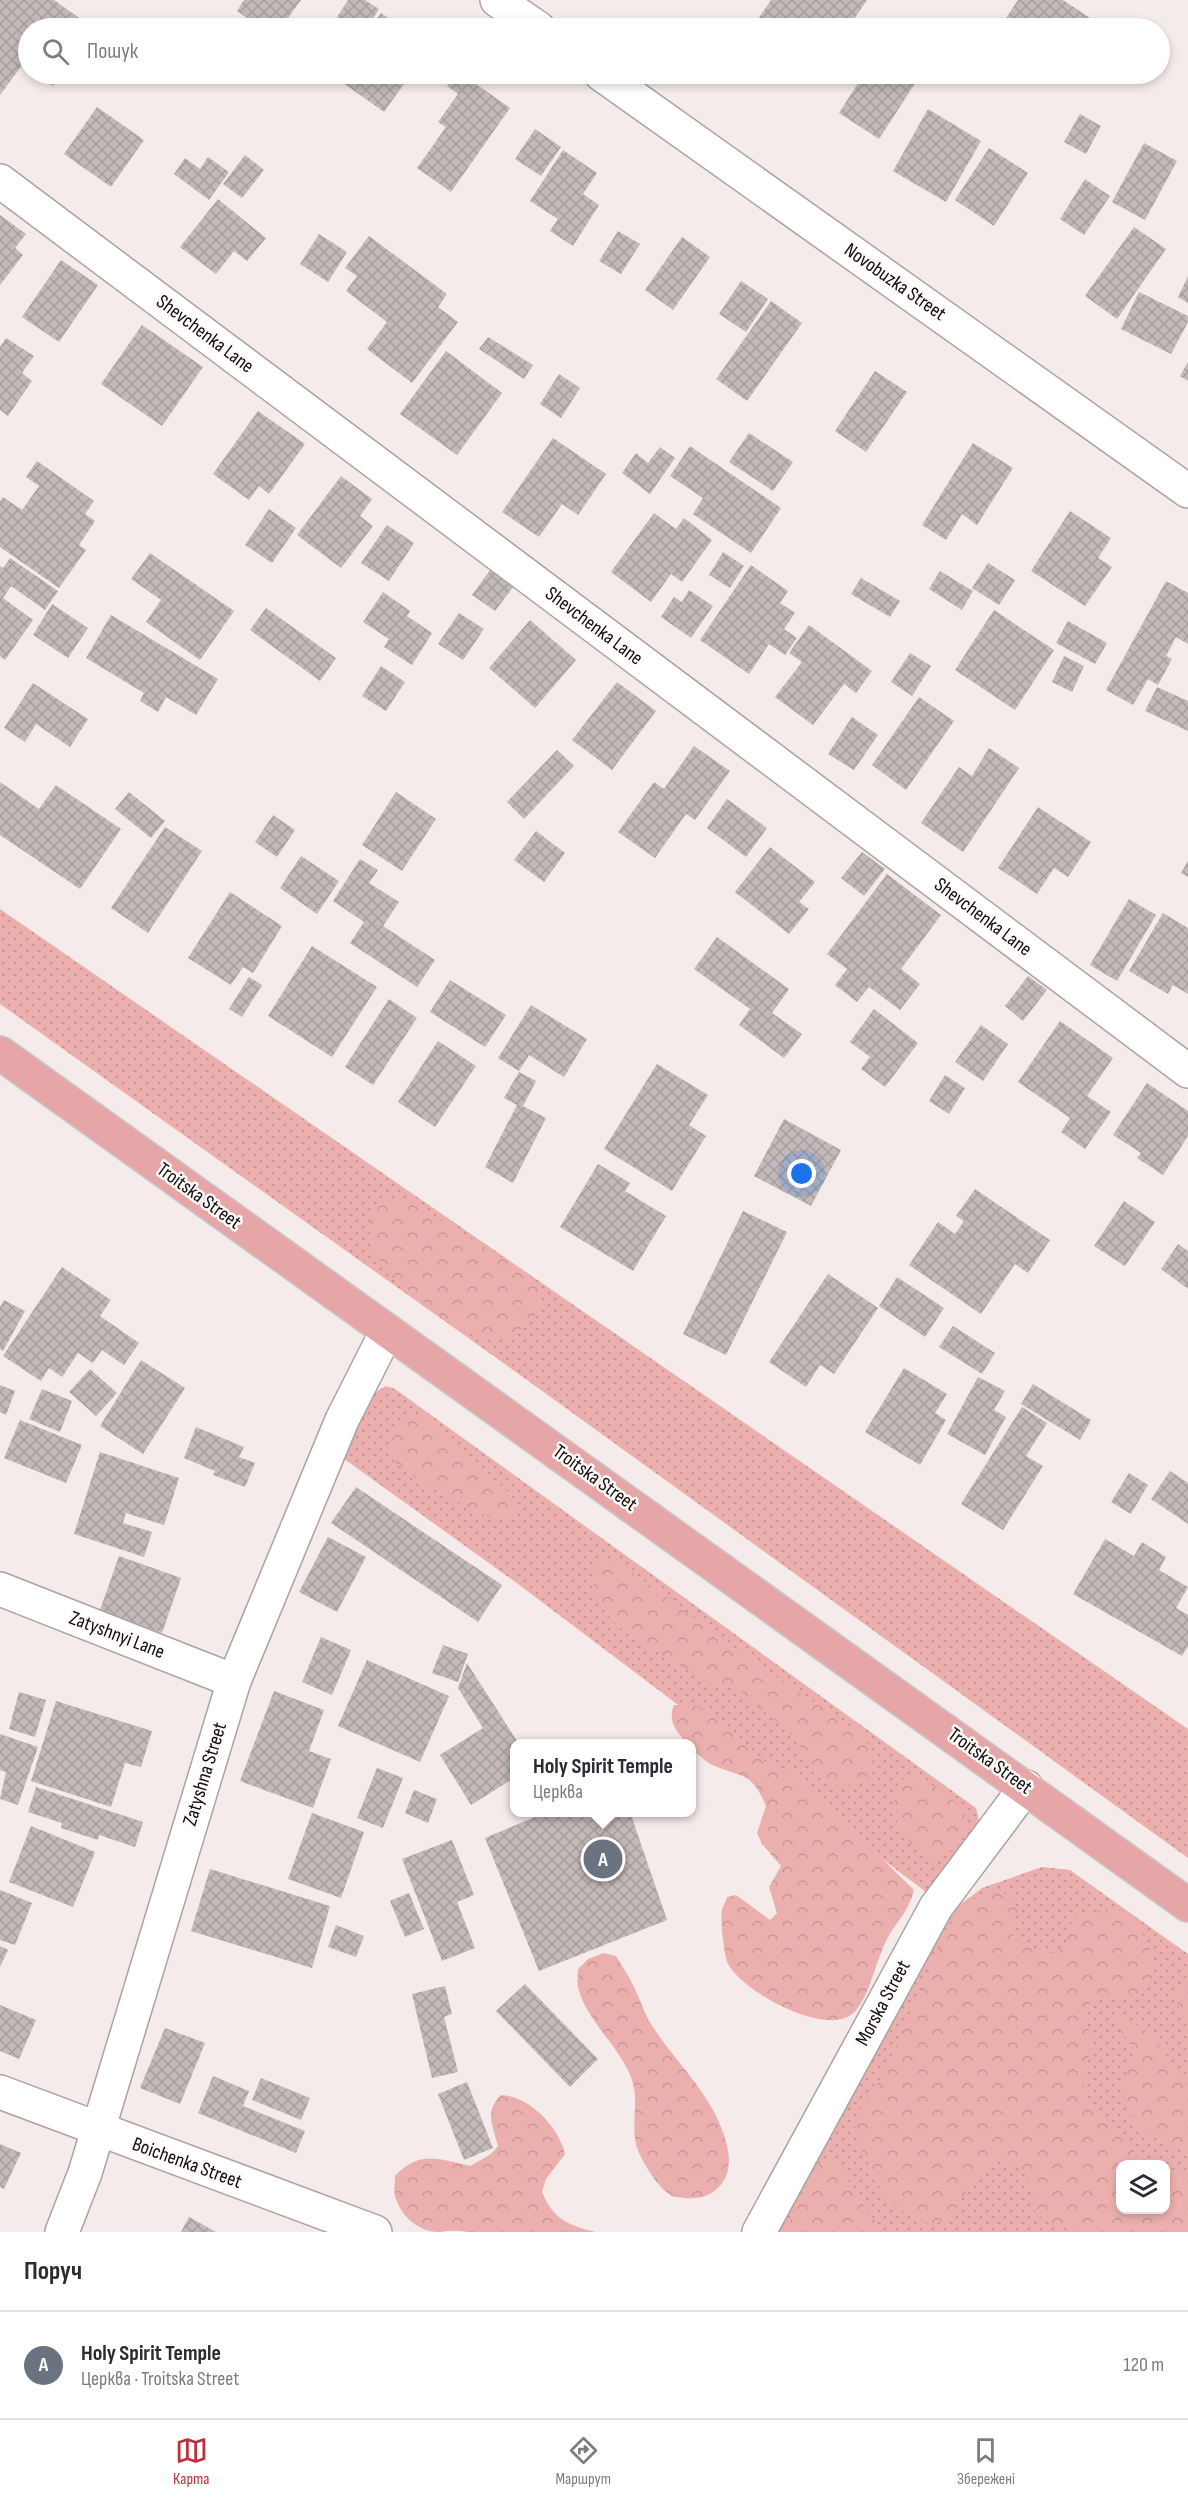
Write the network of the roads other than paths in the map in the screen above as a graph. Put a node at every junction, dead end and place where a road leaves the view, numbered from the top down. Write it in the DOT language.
graph roads {
  1 [pos="497,0"];
  2 [pos="523,18"];
  3 [pos="615,84"];
  4 [pos="0,180"];
  5 [pos="1188,491"];
  6 [pos="0,1053"];
  7 [pos="1188,1071"];
  8 [pos="387,1331"];
  9 [pos="0,1589"];
  10 [pos="234,1681"];
  11 [pos="1026,1787"];
  12 [pos="1188,1905"];
  13 [pos="0,2092"];
  14 [pos="97,2130"];
  15 [pos="62,2232"];
  16 [pos="375,2232"];
  17 [pos="759,2232"];
  1 -- 2 [label="street"];
  3 -- 5 [label="street, Novobuzka Street"];
  4 -- 7 [label="street, Shevchenka Lane"];
  6 -- 8 [label="main road, Troitska Street"];
  8 -- 10 [label="street, Zatyshna Street"];
  8 -- 11 [label="main road, Troitska Street"];
  9 -- 10 [label="street, Zatyshnyi Lane"];
  10 -- 14 [label="street, Zatyshna Street"];
  11 -- 12 [label="main road, Troitska Street"];
  11 -- 17 [label="street, Morska Street"];
  13 -- 14 [label="street, Boichenka Street"];
  14 -- 15 [label="street, Zatyshna Street"];
  14 -- 16 [label="street, Boichenka Street"];
}
